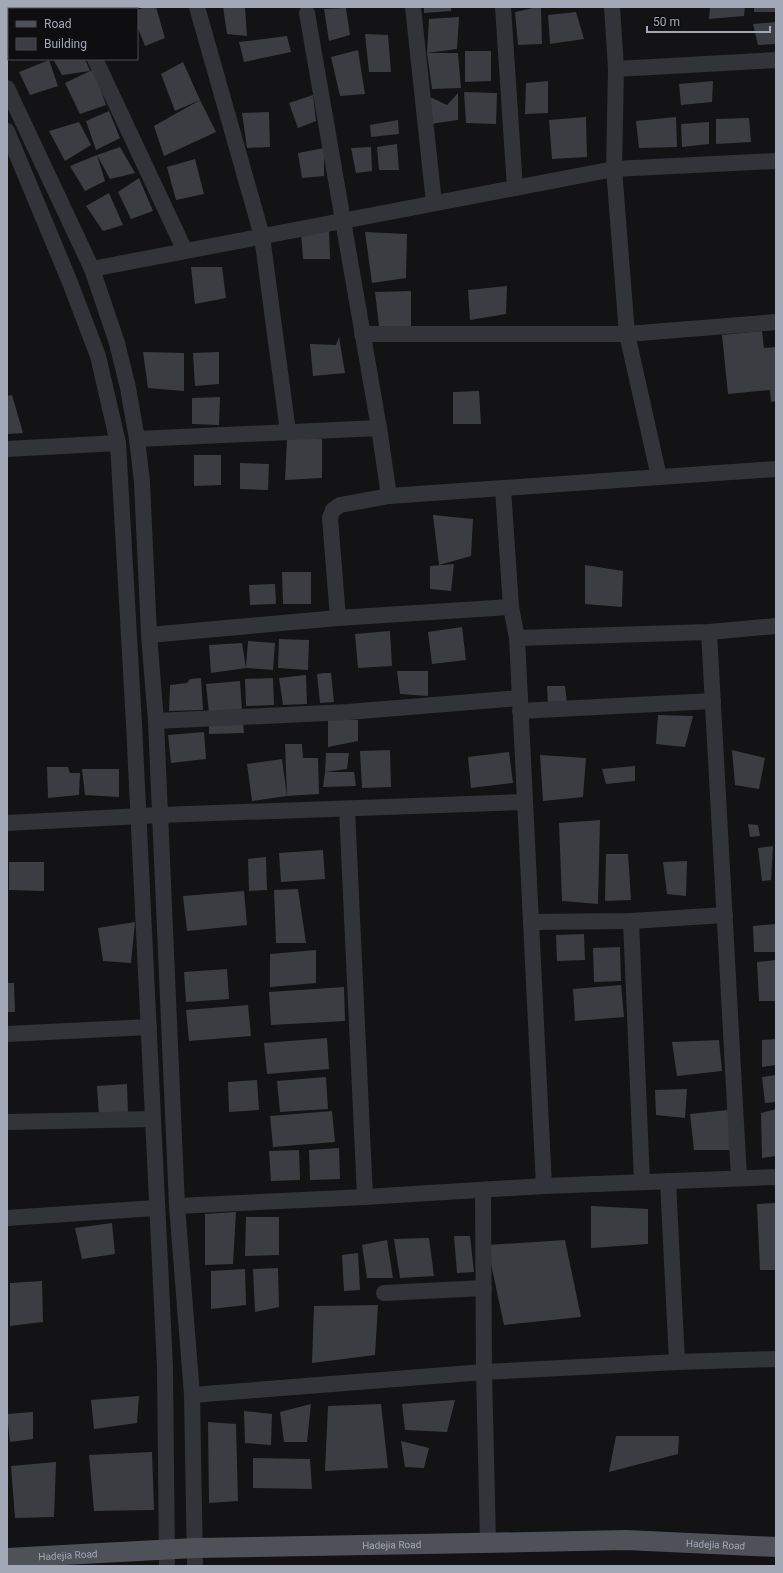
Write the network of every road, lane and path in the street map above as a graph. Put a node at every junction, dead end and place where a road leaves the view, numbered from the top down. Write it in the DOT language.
graph roads {
  1 [pos="197,7"];
  2 [pos="413,7"];
  3 [pos="503,7"];
  4 [pos="612,7"];
  5 [pos="307,13"];
  6 [pos="95,60"];
  7 [pos="776,60"];
  8 [pos="616,69"];
  9 [pos="7,88"];
  10 [pos="7,131"];
  11 [pos="13,160"];
  12 [pos="776,161"];
  13 [pos="614,169"];
  14 [pos="515,188"];
  15 [pos="434,203"];
  16 [pos="343,220"];
  17 [pos="262,236"];
  18 [pos="185,251"];
  19 [pos="92,269"];
  20 [pos="776,322"];
  21 [pos="362,334"];
  22 [pos="627,334"];
  23 [pos="379,428"];
  24 [pos="288,432"];
  25 [pos="137,439"];
  26 [pos="118,443"];
  27 [pos="7,449"];
  28 [pos="776,469"];
  29 [pos="659,477"];
  30 [pos="503,489"];
  31 [pos="389,496"];
  32 [pos="511,606"];
  33 [pos="338,618"];
  34 [pos="776,626"];
  35 [pos="709,632"];
  36 [pos="149,635"];
  37 [pos="517,638"];
  38 [pos="713,701"];
  39 [pos="520,704"];
  40 [pos="156,721"];
  41 [pos="525,802"];
  42 [pos="347,809"];
  43 [pos="160,815"];
  44 [pos="138,816"];
  45 [pos="7,823"];
  46 [pos="725,915"];
  47 [pos="630,921"];
  48 [pos="531,922"];
  49 [pos="149,1027"];
  50 [pos="7,1034"];
  51 [pos="153,1119"];
  52 [pos="7,1122"];
  53 [pos="776,1177"];
  54 [pos="739,1178"];
  55 [pos="668,1181"];
  56 [pos="642,1182"];
  57 [pos="544,1186"];
  58 [pos="483,1190"];
  59 [pos="365,1197"];
  60 [pos="177,1206"];
  61 [pos="156,1208"];
  62 [pos="7,1218"];
  63 [pos="484,1288"];
  64 [pos="384,1293"];
  65 [pos="776,1359"];
  66 [pos="677,1362"];
  67 [pos="484,1372"];
  68 [pos="192,1395"];
  69 [pos="488,1542"];
  70 [pos="776,1547"];
  71 [pos="195,1557"];
  72 [pos="7,1558"];
  73 [pos="167,1558"];
  1 -- 17 [label="street"];
  2 -- 15 [label="street"];
  3 -- 14 [label="street"];
  4 -- 8 [label="street"];
  5 -- 16 [label="street"];
  6 -- 18 [label="street"];
  7 -- 8 [label="street"];
  8 -- 13 [label="street"];
  9 -- 19 [label="street"];
  10 -- 11 [label="street"];
  11 -- 26 [label="street"];
  12 -- 13 [label="street"];
  13 -- 14 [label="street"];
  13 -- 22 [label="street"];
  14 -- 15 [label="street"];
  15 -- 16 [label="street"];
  16 -- 17 [label="street"];
  16 -- 21 [label="street"];
  17 -- 18 [label="street"];
  17 -- 24 [label="street"];
  18 -- 19 [label="street"];
  19 -- 25 [label="street"];
  20 -- 22 [label="street"];
  21 -- 22 [label="street"];
  21 -- 23 [label="street"];
  22 -- 29 [label="street"];
  23 -- 24 [label="street"];
  23 -- 31 [label="street"];
  24 -- 25 [label="street"];
  25 -- 36 [label="street"];
  26 -- 27 [label="street"];
  26 -- 44 [label="street"];
  28 -- 29 [label="street"];
  29 -- 30 [label="street"];
  30 -- 31 [label="street"];
  30 -- 32 [label="street"];
  31 -- 33 [label="street"];
  32 -- 33 [label="street"];
  32 -- 37 [label="street"];
  33 -- 36 [label="street"];
  34 -- 35 [label="street"];
  35 -- 37 [label="street"];
  35 -- 38 [label="street"];
  36 -- 40 [label="street"];
  37 -- 39 [label="street"];
  38 -- 39 [label="street"];
  38 -- 46 [label="street"];
  39 -- 40 [label="street"];
  39 -- 41 [label="street"];
  40 -- 43 [label="street"];
  41 -- 42 [label="street"];
  41 -- 48 [label="street"];
  42 -- 43 [label="street"];
  42 -- 59 [label="street"];
  43 -- 44 [label="street"];
  43 -- 60 [label="street"];
  44 -- 45 [label="street"];
  44 -- 49 [label="street"];
  46 -- 47 [label="street"];
  46 -- 54 [label="street"];
  47 -- 48 [label="street"];
  47 -- 56 [label="street"];
  48 -- 57 [label="street"];
  49 -- 50 [label="street"];
  49 -- 51 [label="street"];
  51 -- 52 [label="street"];
  51 -- 61 [label="street"];
  53 -- 54 [label="street"];
  54 -- 55 [label="street"];
  55 -- 56 [label="street"];
  55 -- 66 [label="street"];
  56 -- 57 [label="street"];
  57 -- 58 [label="street"];
  58 -- 59 [label="street"];
  58 -- 63 [label="street"];
  59 -- 60 [label="street"];
  60 -- 68 [label="street"];
  61 -- 62 [label="street"];
  61 -- 73 [label="street"];
  63 -- 64 [label="street"];
  63 -- 67 [label="street"];
  65 -- 66 [label="street"];
  66 -- 67 [label="street"];
  67 -- 68 [label="street"];
  67 -- 69 [label="street"];
  68 -- 71 [label="street"];
  69 -- 70 [label="main road, Hadejia Road"];
  69 -- 71 [label="main road, Hadejia Road"];
  71 -- 73 [label="main road, Hadejia Road"];
  72 -- 73 [label="main road, Hadejia Road"];
}
